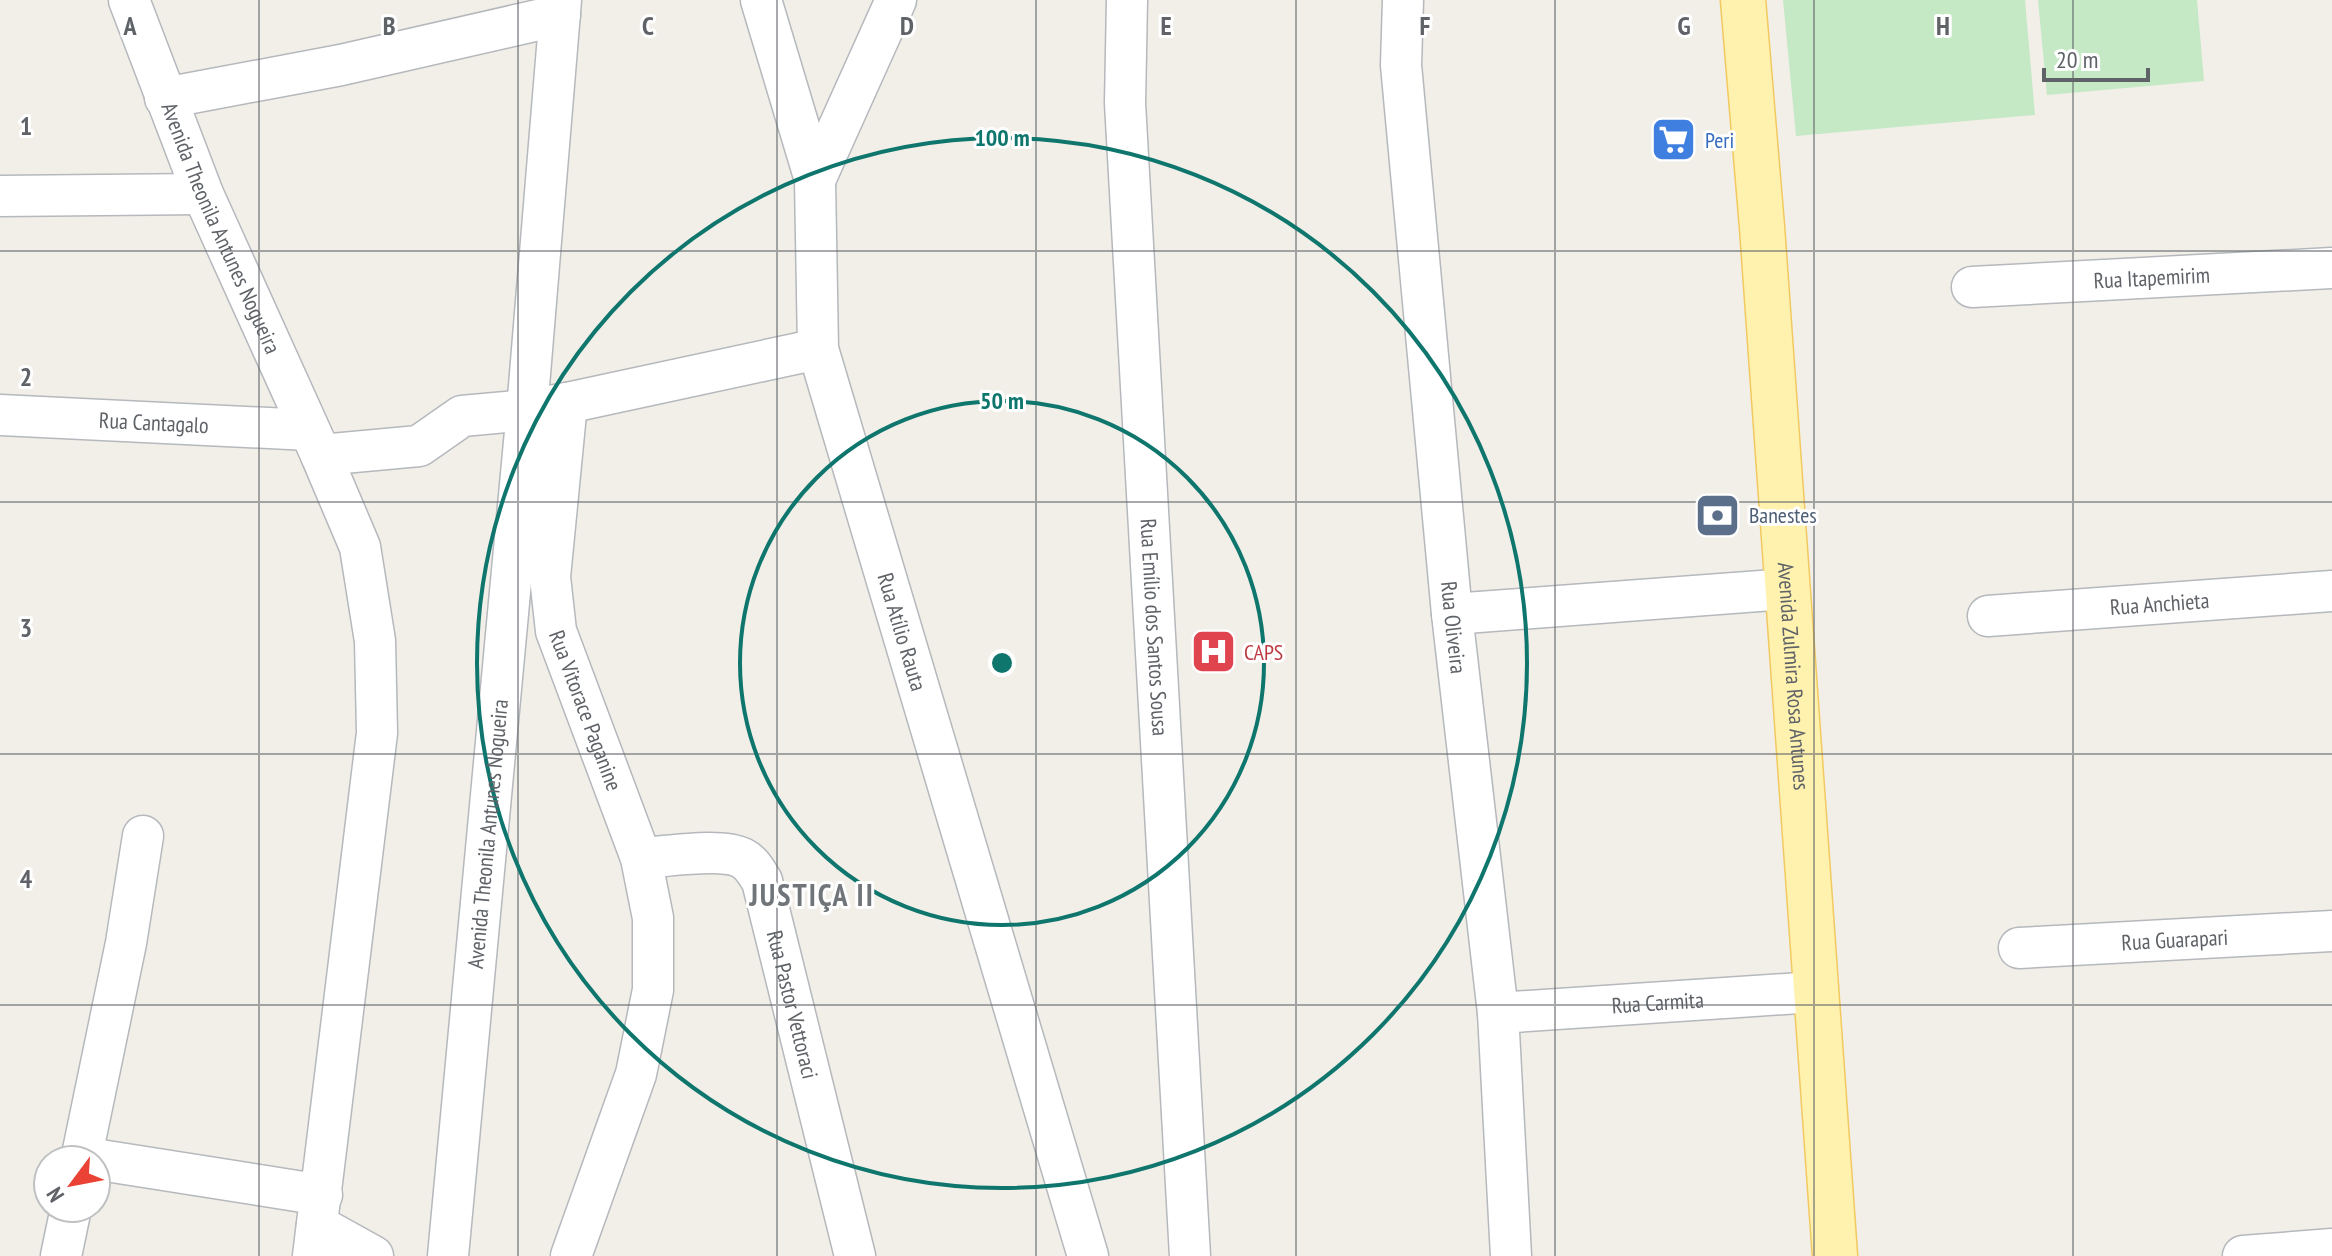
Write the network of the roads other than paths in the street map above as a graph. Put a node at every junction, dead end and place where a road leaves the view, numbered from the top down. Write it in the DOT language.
graph roads {
  1 [pos="129,0"];
  2 [pos="761,0"];
  3 [pos="896,0"];
  4 [pos="1127,0"];
  5 [pos="1403,0"];
  6 [pos="1729,0"];
  7 [pos="1743,0"];
  8 [pos="561,8"];
  9 [pos="165,98"];
  10 [pos="815,180"];
  11 [pos="203,194"];
  12 [pos="0,196"];
  13 [pos="2332,268"];
  14 [pos="1972,287"];
  15 [pos="818,349"];
  16 [pos="567,403"];
  17 [pos="527,410"];
  18 [pos="0,415"];
  19 [pos="315,442"];
  20 [pos="1778,589"];
  21 [pos="2332,591"];
  22 [pos="1452,614"];
  23 [pos="1988,616"];
  24 [pos="143,836"];
  25 [pos="641,858"];
  26 [pos="2332,931"];
  27 [pos="2019,948"];
  28 [pos="1807,992"];
  29 [pos="1498,1013"];
  30 [pos="84,1144"];
  31 [pos="112,1168"];
  32 [pos="68,1224"];
  33 [pos="317,1225"];
  34 [pos="2332,1249"];
  35 [pos="61,1256"];
  36 [pos="373,1256"];
  37 [pos="448,1256"];
  38 [pos="571,1256"];
  39 [pos="855,1256"];
  40 [pos="1088,1256"];
  41 [pos="1190,1256"];
  42 [pos="1511,1256"];
  43 [pos="1818,1256"];
  44 [pos="1835,1256"];
  45 [pos="2243,1256"];
  1 -- 9 [label="street, Avenida Theonila Antunes Nogueira"];
  2 -- 10 [label="street, Rua Atílio Rauta"];
  3 -- 10 [label="street"];
  4 -- 41 [label="street, Rua Emílio dos Santos Sousa"];
  5 -- 22 [label="street, Rua Oliveira"];
  6 -- 20 [label="main road, Avenida Zulmira Rosa Antunes"];
  7 -- 20 [label="main road, Avenida Zulmira Rosa Antunes"];
  8 -- 9 [label="street"];
  8 -- 17 [label="street, Avenida Theonila Antunes Nogueira"];
  9 -- 11 [label="street, Avenida Theonila Antunes Nogueira"];
  10 -- 15 [label="street, Rua Atílio Rauta"];
  11 -- 12 [label="street"];
  11 -- 19 [label="street, Avenida Theonila Antunes Nogueira"];
  13 -- 14 [label="street, Rua Itapemirim"];
  15 -- 16 [label="street"];
  15 -- 40 [label="street, Rua Atílio Rauta"];
  16 -- 17 [label="street"];
  16 -- 25 [label="street, Rua Vitorace Paganine"];
  17 -- 19 [label="street"];
  17 -- 37 [label="street, Avenida Theonila Antunes Nogueira"];
  18 -- 19 [label="street, Rua Cantagalo"];
  19 -- 33 [label="street, Avenida Theonila Antunes Nogueira"];
  20 -- 22 [label="street"];
  20 -- 28 [label="main road, Avenida Zulmira Rosa Antunes"];
  21 -- 23 [label="street, Rua Anchieta"];
  22 -- 29 [label="street, Rua Oliveira"];
  24 -- 30 [label="street"];
  25 -- 38 [label="street, Rua Vitorace Paganine"];
  25 -- 39 [label="street, Rua Pastor Vettoraci"];
  26 -- 27 [label="street, Rua Guarapari"];
  28 -- 29 [label="street, Rua Carmita"];
  28 -- 43 [label="main road, Avenida Zulmira Rosa Antunes"];
  28 -- 44 [label="main road, Avenida Zulmira Rosa Antunes"];
  29 -- 42 [label="street, Rua Oliveira"];
  31 -- 33 [label="street"];
  32 -- 35 [label="street"];
  33 -- 36 [label="street"];
  34 -- 45 [label="street"];
}
